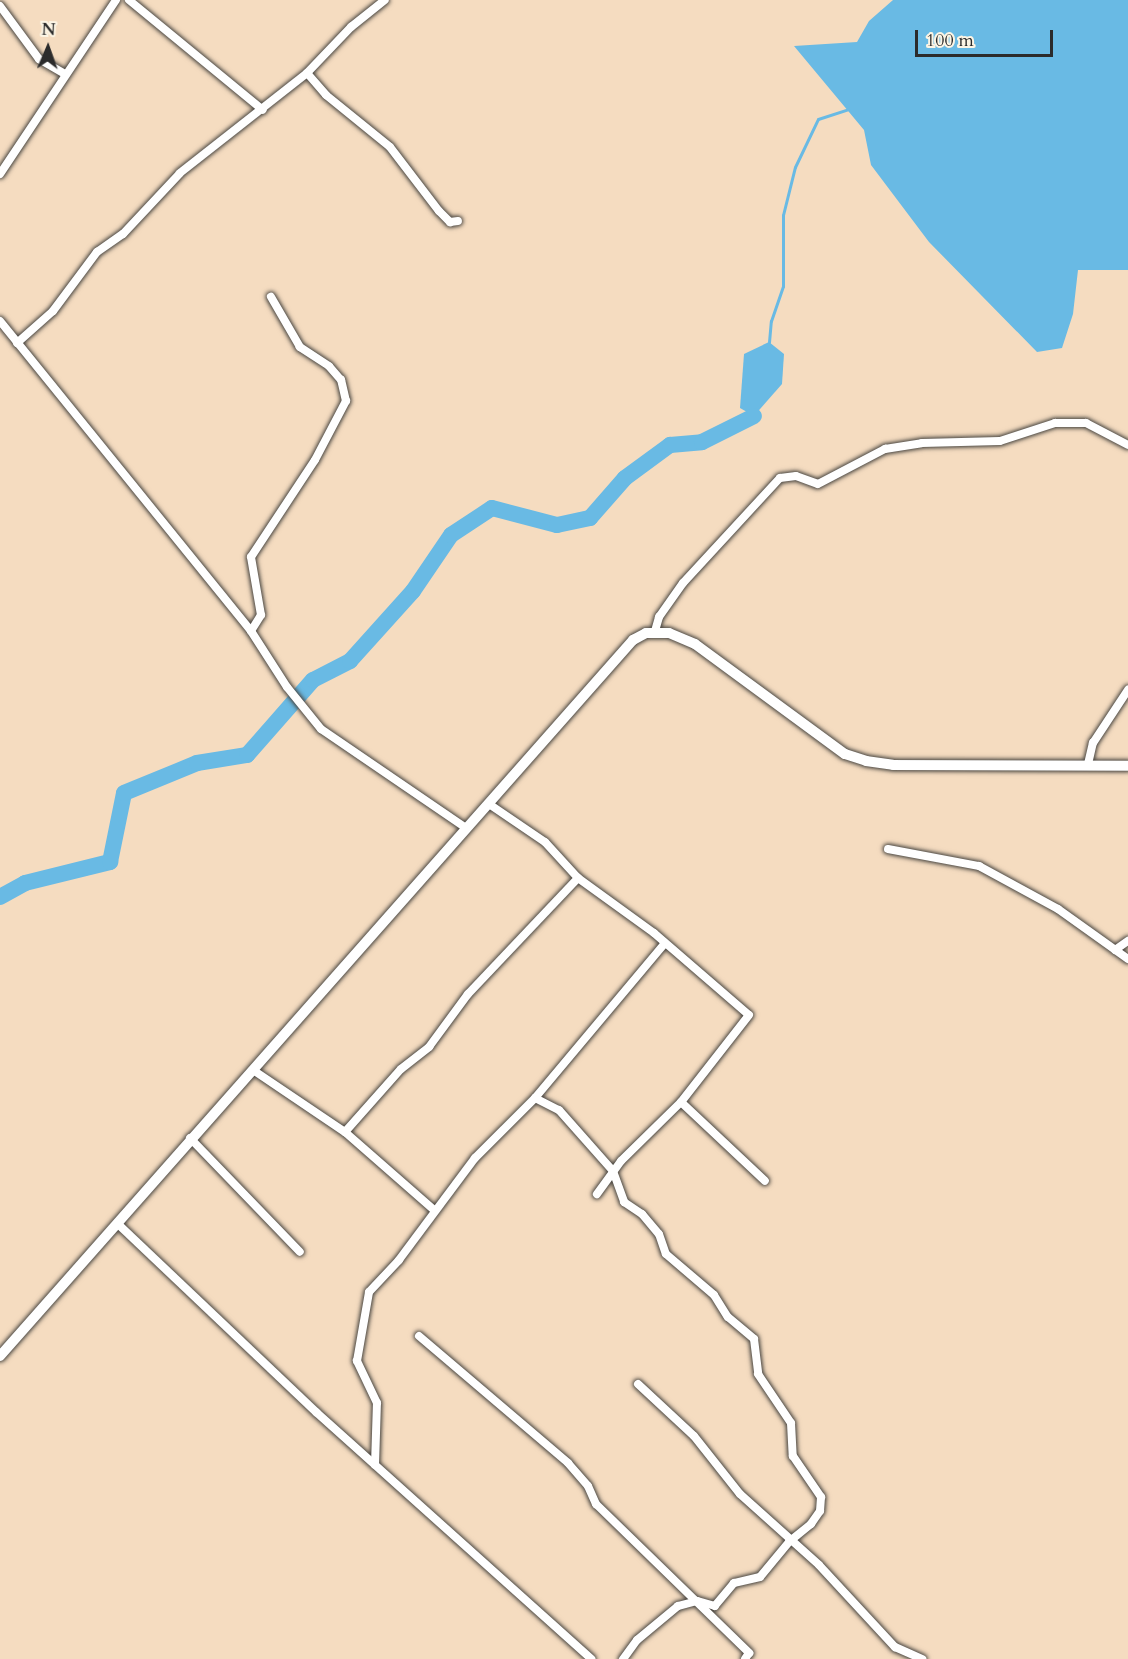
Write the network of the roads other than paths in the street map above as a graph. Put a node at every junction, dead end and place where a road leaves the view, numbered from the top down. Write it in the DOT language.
graph roads {
  1 [pos="116,0"];
  2 [pos="129,0"];
  3 [pos="385,0"];
  4 [pos="0,6"];
  5 [pos="307,72"];
  6 [pos="65,74"];
  7 [pos="263,110"];
  8 [pos="0,174"];
  9 [pos="458,222"];
  10 [pos="271,297"];
  11 [pos="0,321"];
  12 [pos="17,343"];
  13 [pos="1128,446"];
  14 [pos="251,631"];
  15 [pos="655,632"];
  16 [pos="1128,690"];
  17 [pos="1088,764"];
  18 [pos="1128,766"];
  19 [pos="489,804"];
  20 [pos="466,828"];
  21 [pos="888,849"];
  22 [pos="578,878"];
  23 [pos="1128,941"];
  24 [pos="664,944"];
  25 [pos="1115,950"];
  26 [pos="1128,959"];
  27 [pos="253,1070"];
  28 [pos="535,1098"];
  29 [pos="681,1102"];
  30 [pos="345,1132"];
  31 [pos="190,1138"];
  32 [pos="613,1171"];
  33 [pos="765,1181"];
  34 [pos="597,1194"];
  35 [pos="434,1210"];
  36 [pos="119,1225"];
  37 [pos="300,1252"];
  38 [pos="419,1336"];
  39 [pos="0,1356"];
  40 [pos="638,1384"];
  41 [pos="375,1465"];
  42 [pos="789,1542"];
  43 [pos="697,1602"];
  44 [pos="591,1659"];
  45 [pos="623,1659"];
  46 [pos="745,1659"];
  47 [pos="922,1659"];
  1 -- 6 [label="street"];
  2 -- 7 [label="street"];
  3 -- 5 [label="street"];
  4 -- 6 [label="street"];
  5 -- 7 [label="street"];
  5 -- 9 [label="street"];
  6 -- 8 [label="street"];
  7 -- 12 [label="street"];
  10 -- 14 [label="street"];
  11 -- 12 [label="street"];
  12 -- 14 [label="street"];
  13 -- 15 [label="street"];
  14 -- 20 [label="street"];
  15 -- 17 [label="street"];
  15 -- 19 [label="street"];
  16 -- 17 [label="street"];
  17 -- 18 [label="street"];
  19 -- 20 [label="street"];
  19 -- 22 [label="street"];
  20 -- 27 [label="street"];
  21 -- 25 [label="street"];
  22 -- 24 [label="street"];
  22 -- 30 [label="street"];
  23 -- 25 [label="street"];
  24 -- 28 [label="street"];
  24 -- 29 [label="street"];
  25 -- 26 [label="street"];
  27 -- 30 [label="street"];
  27 -- 31 [label="street"];
  28 -- 32 [label="street"];
  28 -- 35 [label="street"];
  29 -- 32 [label="street"];
  29 -- 33 [label="street"];
  30 -- 35 [label="street"];
  31 -- 36 [label="street"];
  31 -- 37 [label="street"];
  32 -- 34 [label="street"];
  32 -- 42 [label="street"];
  35 -- 41 [label="street"];
  36 -- 39 [label="street"];
  36 -- 41 [label="street"];
  38 -- 43 [label="street"];
  40 -- 42 [label="street"];
  41 -- 44 [label="street"];
  42 -- 43 [label="street"];
  42 -- 47 [label="street"];
  43 -- 45 [label="street"];
  43 -- 46 [label="street"];
}
